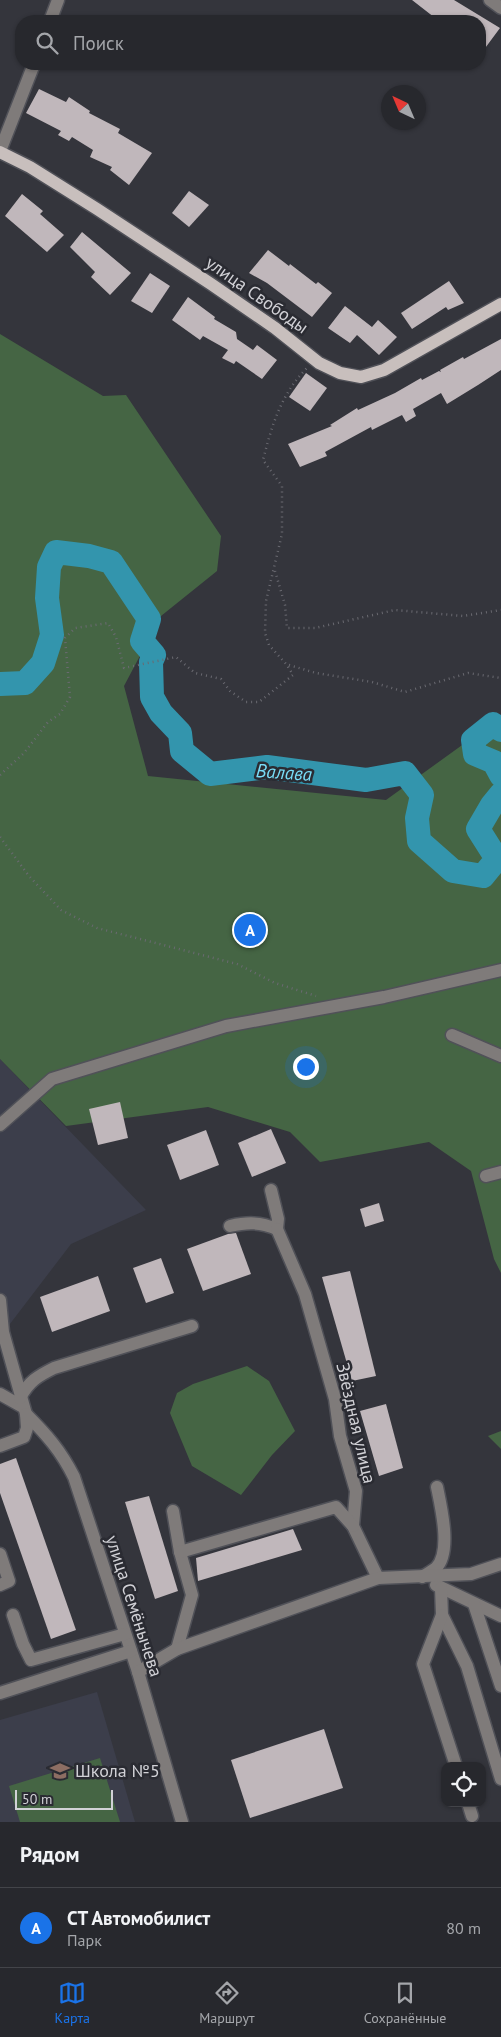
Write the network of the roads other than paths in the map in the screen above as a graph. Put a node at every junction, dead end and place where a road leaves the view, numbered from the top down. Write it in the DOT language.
graph roads {
  1 [pos="58,0"];
  2 [pos="490,0"];
  3 [pos="501,8"];
  4 [pos="52,15"];
  5 [pos="32,70"];
  6 [pos="0,152"];
  7 [pos="501,304"];
  8 [pos="501,970"];
  9 [pos="452,1035"];
  10 [pos="501,1056"];
  11 [pos="0,1125"];
  12 [pos="501,1172"];
  13 [pos="486,1176"];
  14 [pos="271,1190"];
  15 [pos="230,1226"];
  16 [pos="277,1229"];
  17 [pos="0,1300"];
  18 [pos="192,1326"];
  19 [pos="0,1394"];
  20 [pos="23,1406"];
  21 [pos="0,1446"];
  22 [pos="437,1487"];
  23 [pos="172,1511"];
  24 [pos="353,1526"];
  25 [pos="180,1552"];
  26 [pos="0,1554"];
  27 [pos="501,1564"];
  28 [pos="422,1577"];
  29 [pos="378,1578"];
  30 [pos="0,1585"];
  31 [pos="442,1588"];
  32 [pos="474,1604"];
  33 [pos="13,1615"];
  34 [pos="442,1615"];
  35 [pos="501,1616"];
  36 [pos="125,1634"];
  37 [pos="176,1649"];
  38 [pos="131,1651"];
  39 [pos="138,1672"];
  40 [pos="501,1686"];
  41 [pos="0,1693"];
  42 [pos="455,1762"];
  43 [pos="501,1779"];
  44 [pos="469,1807"];
  45 [pos="472,1816"];
  46 [pos="182,1822"];
  1 -- 4 [label="street"];
  2 -- 3 [label="street"];
  5 -- 6 [label="street"];
  6 -- 7 [label="main road, улица Свободы"];
  8 -- 11 [label="street"];
  9 -- 10 [label="street"];
  12 -- 13 [label="street"];
  14 -- 16 [label="street, Звёздная улица"];
  15 -- 16 [label="street"];
  16 -- 24 [label="street, Звёздная улица"];
  17 -- 20 [label="street"];
  18 -- 20 [label="street"];
  19 -- 20 [label="street, улица Семёнычева"];
  20 -- 21 [label="street"];
  20 -- 36 [label="street, улица Семёнычева"];
  22 -- 28 [label="street"];
  23 -- 25 [label="street"];
  24 -- 25 [label="street"];
  24 -- 29 [label="street"];
  25 -- 37 [label="street"];
  26 -- 30 [label="street"];
  27 -- 28 [label="street"];
  28 -- 29 [label="street"];
  28 -- 31 [label="street"];
  29 -- 37 [label="street"];
  31 -- 32 [label="street"];
  31 -- 34 [label="street"];
  32 -- 35 [label="street"];
  32 -- 40 [label="street"];
  33 -- 36 [label="street"];
  34 -- 42 [label="street"];
  34 -- 43 [label="street"];
  36 -- 38 [label="street, улица Семёнычева"];
  37 -- 39 [label="street"];
  38 -- 39 [label="street, улица Семёнычева"];
  38 -- 41 [label="street"];
  39 -- 46 [label="street, улица Семёнычева"];
  44 -- 45 [label="street"];
}
